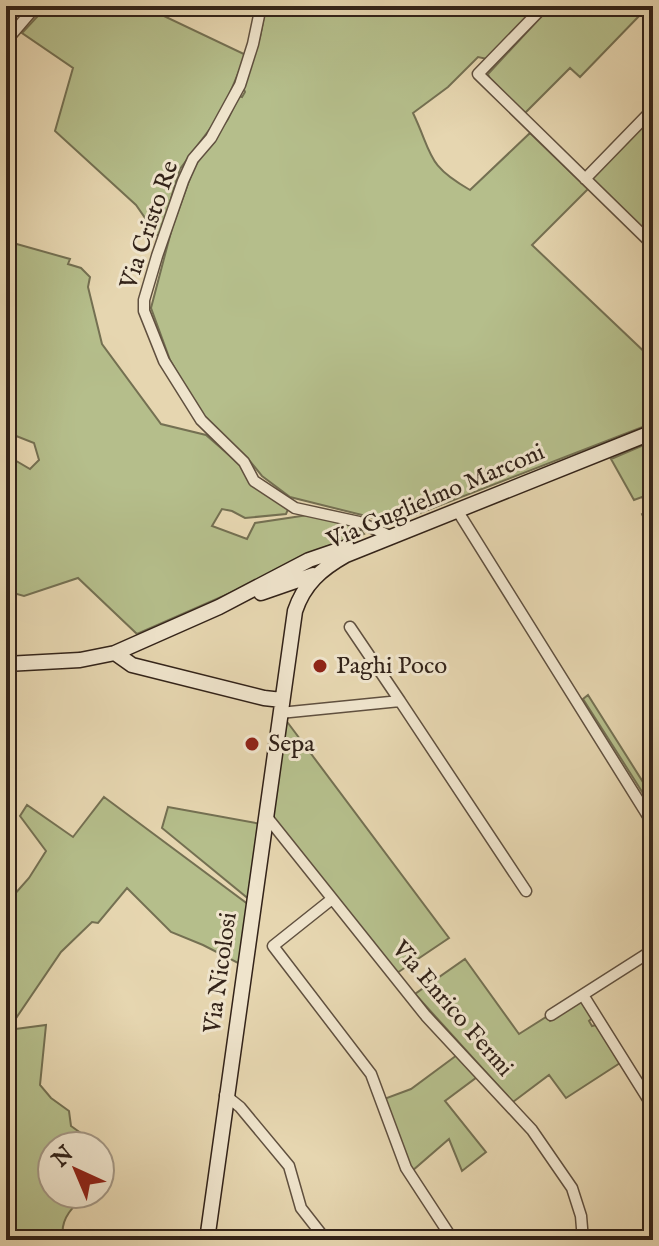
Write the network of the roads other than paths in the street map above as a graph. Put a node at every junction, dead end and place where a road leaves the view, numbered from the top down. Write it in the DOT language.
graph roads {
  1 [pos="36,6"];
  2 [pos="261,6"];
  3 [pos="544,6"];
  4 [pos="6,41"];
  5 [pos="653,109"];
  6 [pos="585,179"];
  7 [pos="653,245"];
  8 [pos="653,432"];
  9 [pos="457,510"];
  10 [pos="390,536"];
  11 [pos="319,572"];
  12 [pos="219,607"];
  13 [pos="350,627"];
  14 [pos="115,653"];
  15 [pos="6,664"];
  16 [pos="400,701"];
  17 [pos="281,706"];
  18 [pos="267,817"];
  19 [pos="653,824"];
  20 [pos="526,891"];
  21 [pos="332,899"];
  22 [pos="653,950"];
  23 [pos="583,995"];
  24 [pos="551,1015"];
  25 [pos="225,1095"];
  26 [pos="653,1107"];
  27 [pos="207,1240"];
  28 [pos="326,1240"];
  29 [pos="453,1240"];
  30 [pos="583,1240"];
  1 -- 4 [label="street"];
  2 -- 10 [label="street, Via Cristo Re"];
  3 -- 6 [label="street"];
  5 -- 6 [label="street"];
  6 -- 7 [label="street"];
  8 -- 9 [label="main road, Via Guglielmo Marconi"];
  9 -- 10 [label="main road, Via Guglielmo Marconi"];
  9 -- 19 [label="street"];
  10 -- 11 [label="main road, Via Guglielmo Marconi"];
  10 -- 12 [label="main road"];
  11 -- 12 [label="main road"];
  11 -- 17 [label="main road, Via Guglielmo Marconi"];
  12 -- 14 [label="main road"];
  13 -- 16 [label="street"];
  14 -- 15 [label="main road"];
  14 -- 17 [label="main road"];
  16 -- 17 [label="street"];
  16 -- 20 [label="street"];
  17 -- 18 [label="main road, Via Nicolosi"];
  18 -- 21 [label="street, Via Enrico Fermi"];
  18 -- 25 [label="main road, Via Nicolosi"];
  21 -- 29 [label="street"];
  21 -- 30 [label="street, Via Enrico Fermi"];
  22 -- 23 [label="street"];
  23 -- 24 [label="street"];
  23 -- 26 [label="street"];
  25 -- 27 [label="main road, Via Nicolosi"];
  25 -- 28 [label="street"];
}
